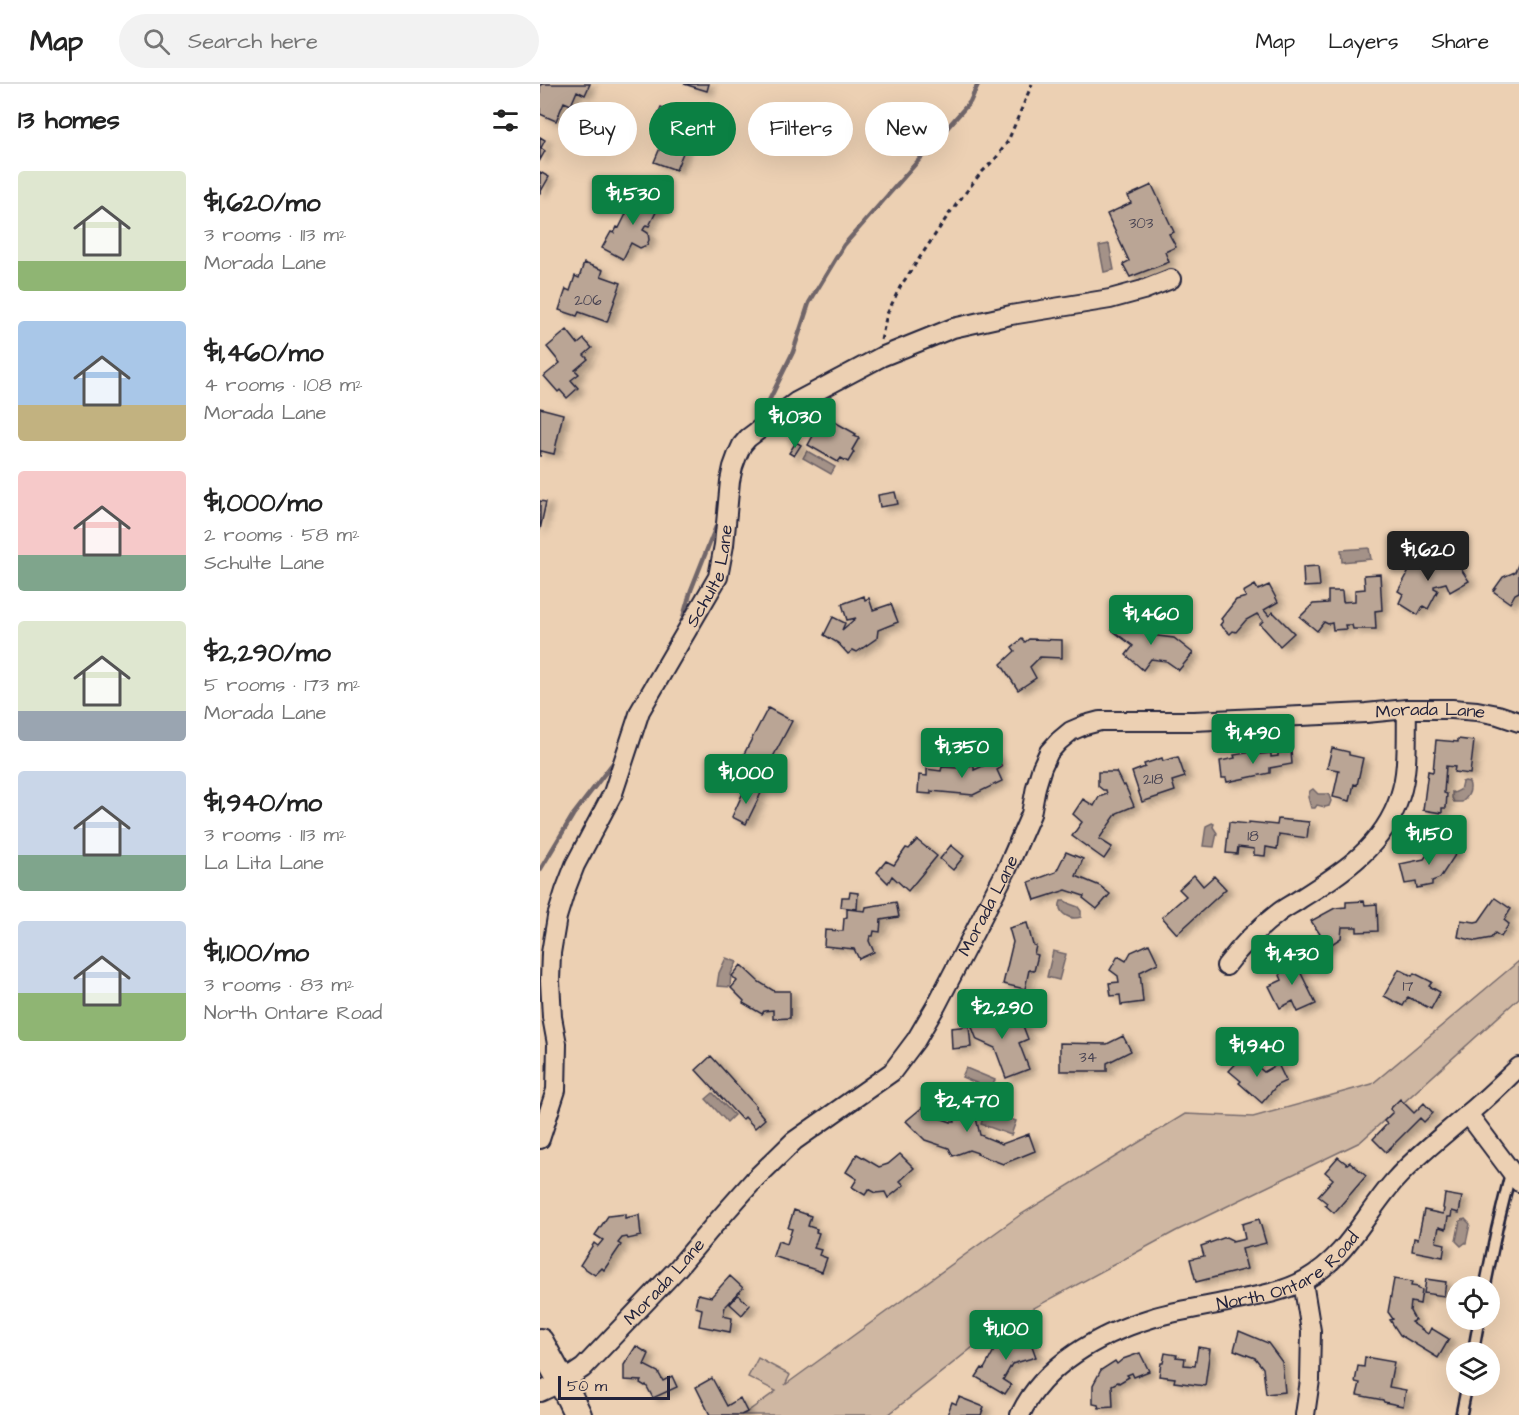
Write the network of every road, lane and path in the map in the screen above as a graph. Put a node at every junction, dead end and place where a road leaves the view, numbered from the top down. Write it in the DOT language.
graph roads {
  1 [pos="1032,84"];
  2 [pos="1171,279"];
  3 [pos="881,357"];
  4 [pos="1407,709"];
  5 [pos="1519,722"];
  6 [pos="1226,966"];
  7 [pos="1519,1067"];
  8 [pos="1468,1114"];
  9 [pos="540,1139"];
  10 [pos="1515,1177"];
  11 [pos="1487,1276"];
  12 [pos="1303,1282"];
  13 [pos="540,1342"];
  14 [pos="551,1387"];
  15 [pos="1465,1396"];
  16 [pos="578,1415"];
  17 [pos="1020,1415"];
  18 [pos="1305,1415"];
  19 [pos="1461,1415"];
  1 -- 3 [label="path"];
  2 -- 3 [label="street, Schulte Lane"];
  3 -- 9 [label="street, Schulte Lane"];
  4 -- 5 [label="street, Morada Lane"];
  4 -- 6 [label="street"];
  4 -- 14 [label="street, Morada Lane"];
  7 -- 8 [label="street, North Ontare Road"];
  8 -- 10 [label="street"];
  8 -- 12 [label="street, North Ontare Road"];
  10 -- 11 [label="lane"];
  12 -- 17 [label="street, North Ontare Road"];
  12 -- 18 [label="street"];
  13 -- 14 [label="main road"];
  14 -- 16 [label="main road"];
  15 -- 19 [label="lane"];
}
